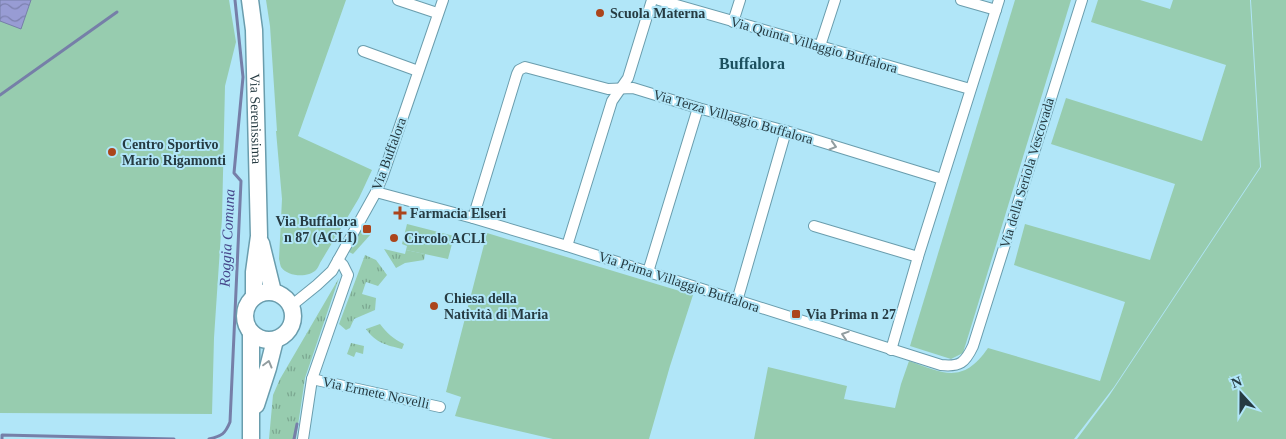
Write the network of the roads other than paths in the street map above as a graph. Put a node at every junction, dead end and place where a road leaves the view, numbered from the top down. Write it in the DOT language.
graph roads {
  1 [pos="250,0"];
  2 [pos="398,0"];
  3 [pos="443,0"];
  4 [pos="652,0"];
  5 [pos="658,0"];
  6 [pos="740,0"];
  7 [pos="835,0"];
  8 [pos="961,0"];
  9 [pos="1082,0"];
  10 [pos="998,5"];
  11 [pos="437,13"];
  12 [pos="733,22"];
  13 [pos="820,46"];
  14 [pos="363,51"];
  15 [pos="418,71"];
  16 [pos="620,88"];
  17 [pos="970,89"];
  18 [pos="698,108"];
  19 [pos="786,132"];
  20 [pos="942,179"];
  21 [pos="376,192"];
  22 [pos="473,218"];
  23 [pos="814,226"];
  24 [pos="259,236"];
  25 [pos="567,246"];
  26 [pos="918,256"];
  27 [pos="338,260"];
  28 [pos="648,272"];
  29 [pos="273,292"];
  30 [pos="254,297"];
  31 [pos="737,301"];
  32 [pos="291,306"];
  33 [pos="251,333"];
  34 [pos="274,340"];
  35 [pos="973,346"];
  36 [pos="891,350"];
  37 [pos="312,379"];
  38 [pos="440,407"];
  39 [pos="251,422"];
  40 [pos="251,439"];
  41 [pos="303,439"];
  1 -- 24 [label="main road, Via Serenissima"];
  2 -- 11 [label="street"];
  3 -- 11 [label="street, Via Buffalora"];
  4 -- 16 [label="street"];
  5 -- 12 [label="street, Via Quinta Villaggio Buffalora"];
  6 -- 12 [label="street"];
  7 -- 13 [label="street"];
  8 -- 10 [label="street"];
  9 -- 35 [label="street, Via della Seriola Vescovada"];
  10 -- 17 [label="street"];
  11 -- 15 [label="street, Via Buffalora"];
  12 -- 13 [label="street, Via Quinta Villaggio Buffalora"];
  13 -- 17 [label="street, Via Quinta Villaggio Buffalora"];
  14 -- 15 [label="street"];
  15 -- 21 [label="street, Via Buffalora"];
  16 -- 18 [label="street, Via Terza Villaggio Buffalora"];
  16 -- 22 [label="street, Via Terza Villaggio Buffalora"];
  16 -- 25 [label="street"];
  17 -- 20 [label="street"];
  18 -- 19 [label="street, Via Terza Villaggio Buffalora"];
  18 -- 28 [label="street"];
  19 -- 20 [label="street, Via Terza Villaggio Buffalora, one-way"];
  19 -- 31 [label="street"];
  20 -- 26 [label="street"];
  21 -- 22 [label="street, Via Prima Villaggio Buffalora"];
  21 -- 27 [label="street, Via Buffalora"];
  22 -- 25 [label="street, Via Prima Villaggio Buffalora"];
  23 -- 26 [label="street"];
  24 -- 29 [label="main road, Via Serenissima"];
  24 -- 30 [label="main road, Via Serenissima"];
  25 -- 28 [label="street, Via Prima Villaggio Buffalora"];
  26 -- 36 [label="street"];
  27 -- 32 [label="street, Via Buffalora"];
  27 -- 37 [label="street"];
  28 -- 31 [label="street, Via Prima Villaggio Buffalora"];
  29 -- 30 [label="main road"];
  29 -- 32 [label="main road"];
  30 -- 33 [label="main road, Via Serenissima"];
  36 -- 31 [label="street, Via Prima Villaggio Buffalora, one-way"];
  32 -- 34 [label="main road"];
  33 -- 34 [label="main road"];
  33 -- 39 [label="main road, Via Serenissima"];
  39 -- 34 [label="main road, Via Serenissima, one-way"];
  35 -- 36 [label="street, Via Prima Villaggio Buffalora"];
  37 -- 38 [label="street, Via Ermete Novelli"];
  37 -- 41 [label="street"];
  39 -- 40 [label="main road, Via Serenissima"];
}
